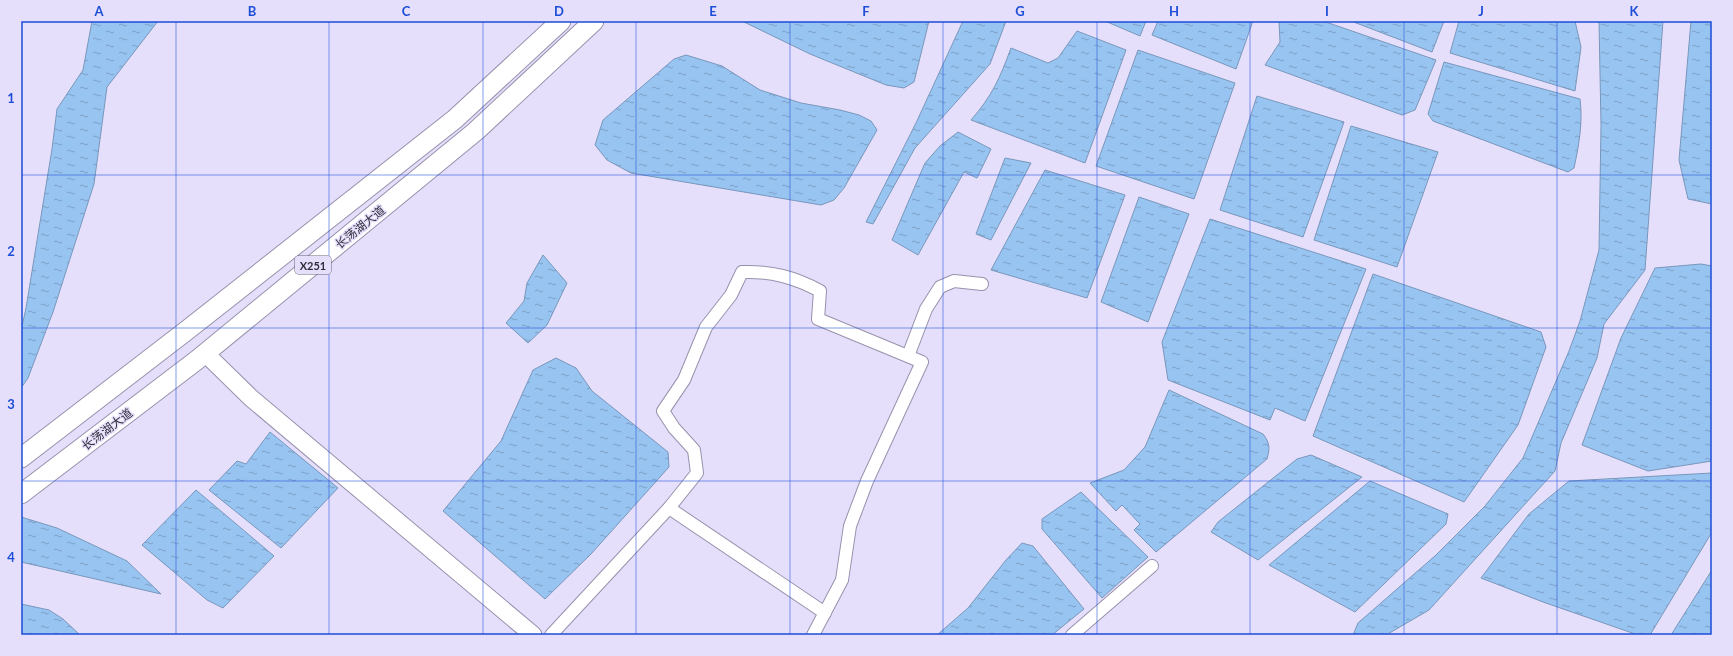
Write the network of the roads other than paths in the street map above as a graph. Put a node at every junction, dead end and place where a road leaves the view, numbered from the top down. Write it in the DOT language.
graph roads {
  1 [pos="562,21"];
  2 [pos="594,21"];
  3 [pos="982,284"];
  4 [pos="205,353"];
  5 [pos="908,356"];
  6 [pos="21,458"];
  7 [pos="21,494"];
  8 [pos="669,508"];
  9 [pos="1152,566"];
  10 [pos="825,613"];
  11 [pos="533,635"];
  12 [pos="551,635"];
  13 [pos="813,635"];
  14 [pos="1072,635"];
  1 -- 6 [label="main road, X251"];
  2 -- 4 [label="main road, 长荡湖大道 / X251"];
  3 -- 5 [label="street"];
  4 -- 7 [label="main road, 长荡湖大道 / X251"];
  4 -- 11 [label="street"];
  5 -- 8 [label="street"];
  5 -- 10 [label="street"];
  8 -- 10 [label="street"];
  8 -- 12 [label="street"];
  9 -- 14 [label="street"];
  10 -- 13 [label="street"];
}
